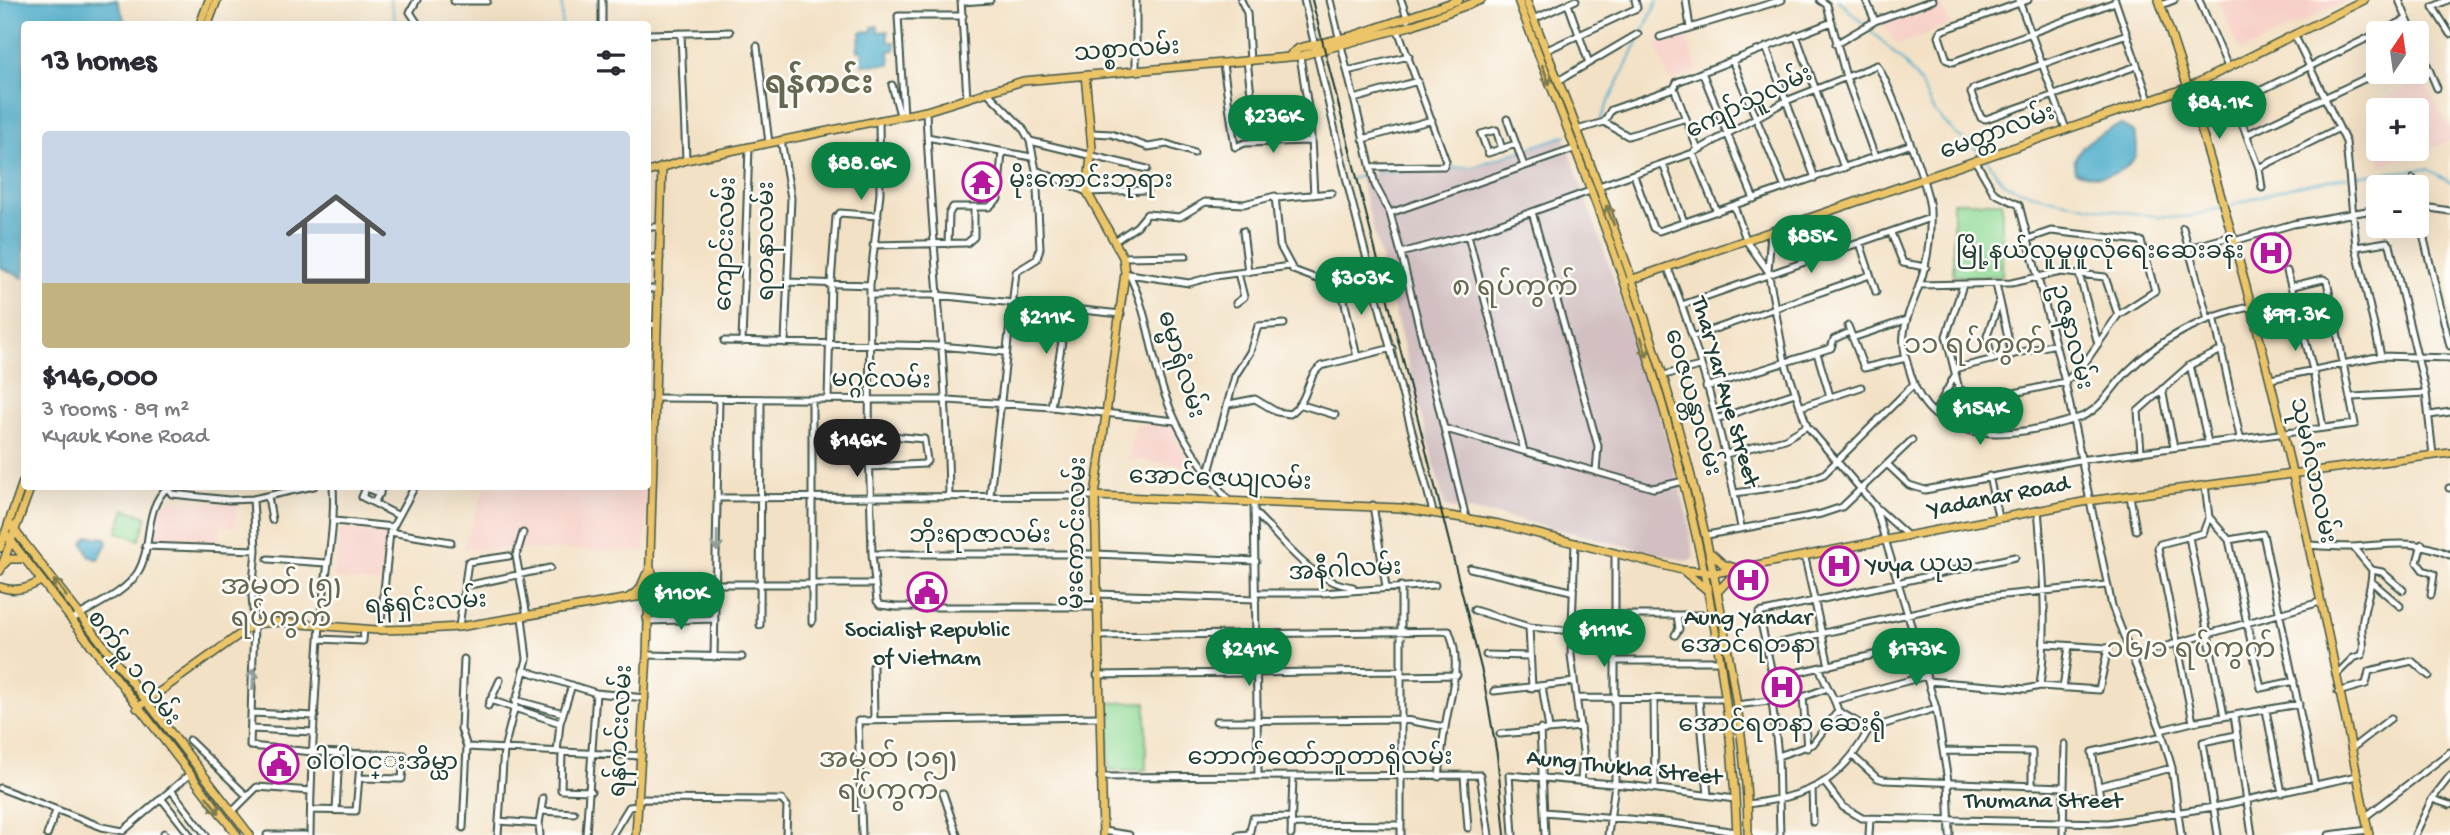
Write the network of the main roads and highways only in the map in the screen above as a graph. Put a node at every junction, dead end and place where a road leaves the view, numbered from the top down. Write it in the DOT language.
graph roads {
  1 [pos="209,0"];
  2 [pos="217,0"];
  3 [pos="1459,0"];
  4 [pos="1481,0"];
  5 [pos="1516,0"];
  6 [pos="2364,0"];
  7 [pos="2160,3"];
  8 [pos="1527,5"];
  9 [pos="201,21"];
  10 [pos="209,21"];
  11 [pos="1409,22"];
  12 [pos="1341,42"];
  13 [pos="1085,75"];
  14 [pos="2189,87"];
  15 [pos="1564,97"];
  16 [pos="1556,100"];
  17 [pos="662,167"];
  18 [pos="651,171"];
  19 [pos="1634,279"];
  20 [pos="1624,282"];
  21 [pos="652,366"];
  22 [pos="653,400"];
  23 [pos="651,437"];
  24 [pos="1683,438"];
  25 [pos="1673,440"];
  26 [pos="2450,453"];
  27 [pos="2293,474"];
  28 [pos="21,490"];
  29 [pos="29,490"];
  30 [pos="650,490"];
  31 [pos="1095,496"];
  32 [pos="12,526"];
  33 [pos="8,537"];
  34 [pos="0,548"];
  35 [pos="1700,552"];
  36 [pos="1711,553"];
  37 [pos="25,559"];
  38 [pos="649,566"];
  39 [pos="1,568"];
  40 [pos="46,570"];
  41 [pos="1682,570"];
  42 [pos="1742,570"];
  43 [pos="1705,573"];
  44 [pos="1715,573"];
  45 [pos="39,578"];
  46 [pos="0,587"];
  47 [pos="1709,591"];
  48 [pos="1718,591"];
  49 [pos="648,595"];
  50 [pos="625,600"];
  51 [pos="647,620"];
  52 [pos="134,686"];
  53 [pos="160,690"];
  54 [pos="146,701"];
  55 [pos="136,708"];
  56 [pos="175,738"];
  57 [pos="166,745"];
  58 [pos="1746,777"];
  59 [pos="1734,779"];
  60 [pos="209,781"];
  61 [pos="197,784"];
  62 [pos="234,815"];
  63 [pos="228,824"];
  64 [pos="2369,832"];
  65 [pos="1103,833"];
  66 [pos="1737,834"];
  67 [pos="237,835"];
  68 [pos="250,835"];
  69 [pos="636,835"];
  70 [pos="1748,835"];
  1 -- 9 [label="main road"];
  2 -- 10 [label="main road"];
  3 -- 11 [label="main road, သစ္စာလမ်း"];
  4 -- 11 [label="main road, သစ္စာလမ်း"];
  5 -- 8 [label="main road"];
  6 -- 14 [label="main road, မေတ္တာလမ်း"];
  7 -- 14 [label="main road, သုမင်္ဂလာလမ်း"];
  8 -- 15 [label="main road, ဝေဇယန္တာလမ်း"];
  8 -- 16 [label="main road, ဝေဇယန္တာလမ်း, one-way"];
  11 -- 12 [label="main road, သစ္စာလမ်း"];
  11 -- 12 [label="main road, သစ္စာလမ်း"];
  12 -- 13 [label="main road, သစ္စာလမ်း"];
  13 -- 17 [label="main road, သစ္စာလမ်း"];
  13 -- 31 [label="main road, မိုးကောင်းလမ်း"];
  14 -- 19 [label="main road, မေတ္တာလမ်း"];
  14 -- 27 [label="main road, သုမင်္ဂလာလမ်း"];
  15 -- 16 [label="main road"];
  19 -- 15 [label="main road, ဝေဇယန္တာလမ်း, one-way"];
  16 -- 20 [label="main road, ဝေဇယန္တာလမ်း"];
  17 -- 18 [label="main road, သစ္စာလမ်း"];
  17 -- 21 [label="main road, ရန်ကင်းလမ်း"];
  19 -- 20 [label="main road, မေတ္တာလမ်း"];
  19 -- 24 [label="main road, ဝေဇယန္တာလမ်း"];
  20 -- 25 [label="main road, ဝေဇယန္တာလမ်း, one-way"];
  21 -- 22 [label="main road, ရန်ကင်းလမ်း"];
  22 -- 23 [label="main road, ရန်ကင်းလမ်း"];
  24 -- 25 [label="main road"];
  24 -- 36 [label="main road, ဝေဇယန္တာလမ်း"];
  25 -- 35 [label="main road, ဝေဇယန္တာလမ်း"];
  26 -- 27 [label="main road"];
  27 -- 42 [label="main road, Yadanar Road"];
  27 -- 64 [label="main road, သုမင်္ဂလာလမ်း"];
  28 -- 32 [label="main road"];
  29 -- 32 [label="main road"];
  30 -- 38 [label="main road, ရန်ကင်းလမ်း"];
  31 -- 41 [label="main road, အောင်ဇေယျလမ်း"];
  31 -- 65 [label="main road, မိုးကောင်းလမ်း"];
  32 -- 33 [label="main road"];
  32 -- 40 [label="main road, စက်မှု ၁ လမ်း"];
  33 -- 34 [label="main road"];
  33 -- 37 [label="main road, စက်မှု ၁ လမ်း"];
  33 -- 39 [label="main road"];
  35 -- 41 [label="main road"];
  35 -- 43 [label="main road, ဝေဇယန္တာလမ်း"];
  36 -- 42 [label="main road"];
  36 -- 44 [label="main road, ဝေဇယန္တာလမ်း"];
  37 -- 39 [label="main road"];
  37 -- 45 [label="main road, စက်မှု ၁ လမ်း"];
  38 -- 49 [label="main road, ရန်ကင်းလမ်း"];
  38 -- 50 [label="main road"];
  38 -- 51 [label="main road"];
  40 -- 45 [label="main road"];
  52 -- 40 [label="main road, စက်မှု ၁ လမ်း, one-way"];
  41 -- 43 [label="main road, အောင်ဇေယျလမ်း"];
  41 -- 47 [label="main road"];
  42 -- 44 [label="main road, Yadanar Road"];
  42 -- 48 [label="main road"];
  43 -- 44 [label="main road, အောင်ဇေယျလမ်း"];
  43 -- 47 [label="main road, ဝေဇယန္တာလမ်း"];
  44 -- 48 [label="main road, ဝေဇယန္တာလမ်း"];
  45 -- 46 [label="main road"];
  45 -- 55 [label="main road, စက်မှု ၁ လမ်း"];
  47 -- 59 [label="main road, ဝေဇယန္တာလမ်း"];
  48 -- 58 [label="main road, ဝေဇယန္တာလမ်း"];
  49 -- 50 [label="main road, ရန်ရှင်းလမ်း"];
  49 -- 51 [label="main road, ရန်ကင်းလမ်း"];
  50 -- 51 [label="main road"];
  50 -- 53 [label="main road, ရန်ရှင်းလမ်း"];
  51 -- 69 [label="main road, ရန်ကင်းလမ်း"];
  52 -- 53 [label="main road"];
  52 -- 54 [label="main road, စက်မှု ၁ လမ်း"];
  53 -- 54 [label="main road"];
  54 -- 55 [label="main road"];
  54 -- 56 [label="main road, စက်မှု ၁ လမ်း"];
  55 -- 57 [label="main road, စက်မှု ၁ လမ်း"];
  56 -- 57 [label="main road"];
  56 -- 60 [label="main road, စက်မှု ၁ လမ်း"];
  57 -- 61 [label="main road, စက်မှု ၁ လမ်း"];
  58 -- 59 [label="main road"];
  58 -- 70 [label="main road, ဝေဇယန္တာလမ်း"];
  59 -- 66 [label="main road, ဝေဇယန္တာလမ်း"];
  60 -- 61 [label="main road"];
  60 -- 62 [label="main road, စက်မှု ၁ လမ်း"];
  61 -- 63 [label="main road, စက်မှု ၁ လမ်း, one-way"];
  62 -- 63 [label="main road"];
  62 -- 68 [label="main road, စက်မှု ၁ လမ်း"];
  63 -- 67 [label="main road, စက်မှု ၁ လမ်း"];
}
